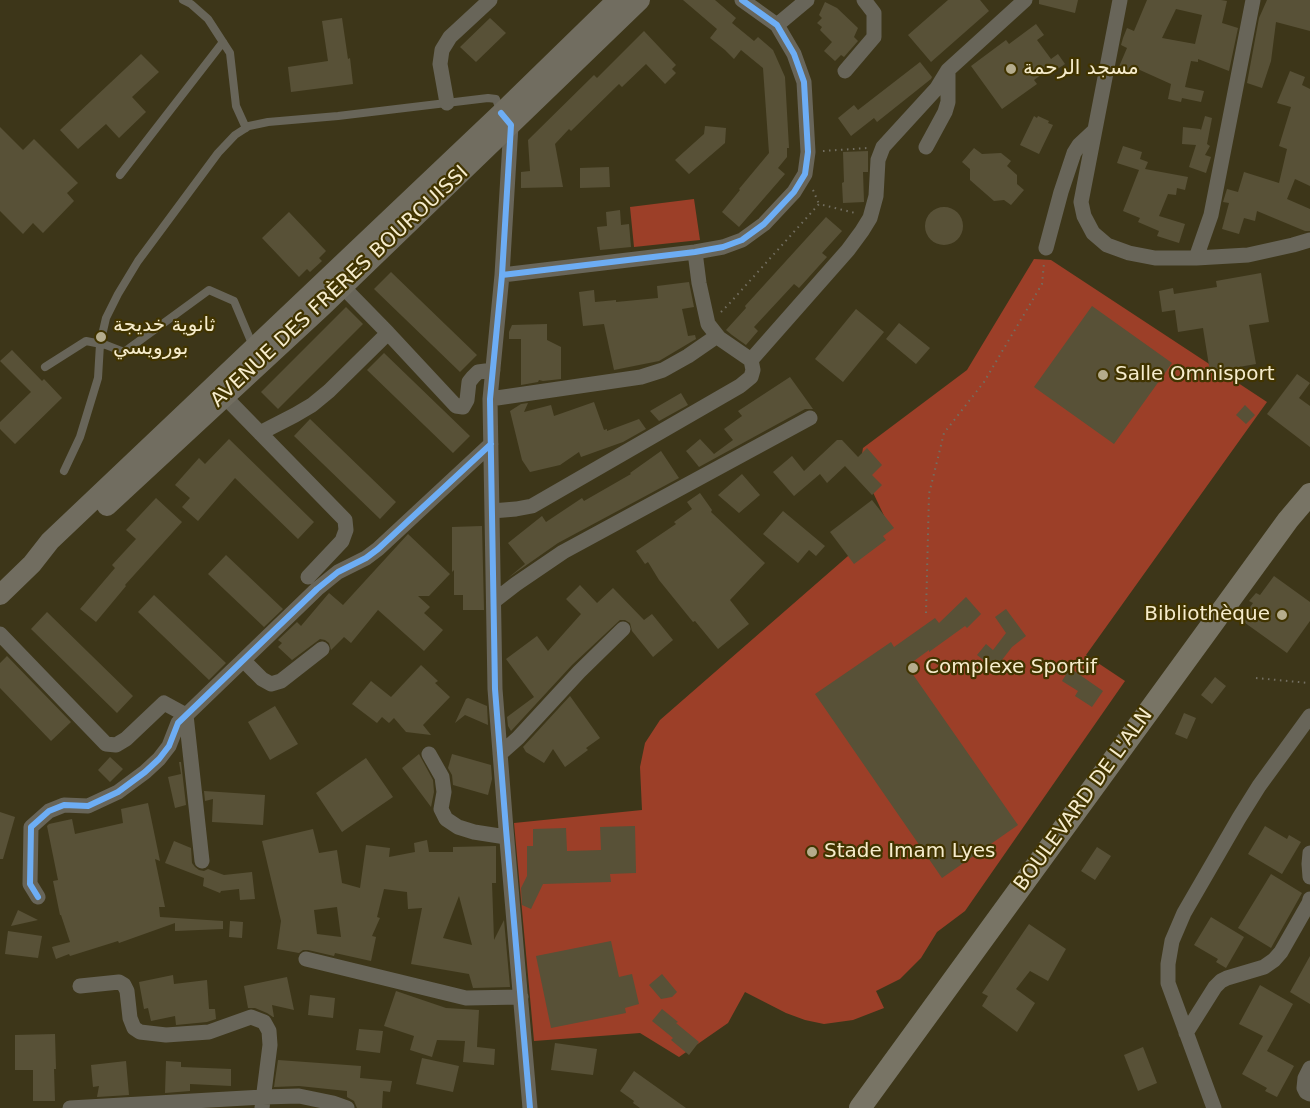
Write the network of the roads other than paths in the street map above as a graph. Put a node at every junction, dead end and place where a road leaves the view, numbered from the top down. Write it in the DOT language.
graph roads {
  1 [pos="183,0"];
  2 [pos="490,0"];
  3 [pos="617,0"];
  4 [pos="640,0"];
  5 [pos="742,0"];
  6 [pos="807,0"];
  7 [pos="864,0"];
  8 [pos="1025,0"];
  9 [pos="1120,0"];
  10 [pos="1253,0"];
  11 [pos="777,25"];
  12 [pos="223,42"];
  13 [pos="948,70"];
  14 [pos="845,71"];
  15 [pos="447,103"];
  16 [pos="506,119"];
  17 [pos="246,128"];
  18 [pos="1094,131"];
  19 [pos="926,147"];
  20 [pos="120,175"];
  21 [pos="1310,240"];
  22 [pos="695,252"];
  23 [pos="1045,254"];
  24 [pos="1196,258"];
  25 [pos="502,275"];
  26 [pos="343,287"];
  27 [pos="388,333"];
  28 [pos="717,336"];
  29 [pos="100,344"];
  30 [pos="254,347"];
  31 [pos="751,360"];
  32 [pos="45,367"];
  33 [pos="493,370"];
  34 [pos="225,397"];
  35 [pos="490,399"];
  36 [pos="810,418"];
  37 [pos="260,433"];
  38 [pos="491,444"];
  39 [pos="64,471"];
  40 [pos="1310,494"];
  41 [pos="492,511"];
  42 [pos="32,564"];
  43 [pos="308,577"];
  44 [pos="0,595"];
  45 [pos="494,601"];
  46 [pos="623,629"];
  47 [pos="0,634"];
  48 [pos="322,649"];
  49 [pos="243,660"];
  50 [pos="186,715"];
  51 [pos="1310,716"];
  52 [pos="429,754"];
  53 [pos="500,754"];
  54 [pos="506,837"];
  55 [pos="1310,854"];
  56 [pos="202,861"];
  57 [pos="1310,877"];
  58 [pos="38,897"];
  59 [pos="1310,899"];
  60 [pos="306,959"];
  61 [pos="80,986"];
  62 [pos="521,997"];
  63 [pos="1186,1033"];
  64 [pos="1310,1068"];
  65 [pos="1310,1094"];
  66 [pos="263,1102"];
  67 [pos="70,1108"];
  68 [pos="347,1108"];
  69 [pos="530,1108"];
  70 [pos="860,1108"];
  71 [pos="1214,1108"];
  1 -- 12 [label="lane"];
  2 -- 15 [label="street"];
  3 -- 16 [label="main road"];
  4 -- 16 [label="main road, AVENUE DES FRÈRES BOUROUISSI"];
  5 -- 11 [label="street"];
  6 -- 11 [label="street"];
  7 -- 14 [label="street"];
  8 -- 13 [label="street"];
  9 -- 18 [label="street"];
  10 -- 24 [label="street"];
  11 -- 22 [label="street"];
  12 -- 17 [label="lane"];
  12 -- 20 [label="lane"];
  13 -- 19 [label="street"];
  13 -- 31 [label="street"];
  15 -- 16 [label="lane"];
  15 -- 17 [label="lane"];
  16 -- 25 [label="street"];
  16 -- 26 [label="main road, AVENUE DES FRÈRES BOUROUISSI"];
  16 -- 30 [label="main road"];
  17 -- 29 [label="lane"];
  18 -- 23 [label="street"];
  18 -- 24 [label="street"];
  21 -- 24 [label="street"];
  22 -- 25 [label="street"];
  22 -- 28 [label="street"];
  25 -- 33 [label="street"];
  26 -- 27 [label="street"];
  26 -- 34 [label="main road, AVENUE DES FRÈRES BOUROUISSI"];
  27 -- 33 [label="street"];
  27 -- 37 [label="street"];
  28 -- 31 [label="street"];
  28 -- 35 [label="street"];
  29 -- 30 [label="lane"];
  29 -- 32 [label="lane"];
  29 -- 39 [label="lane"];
  30 -- 42 [label="main road"];
  31 -- 41 [label="street"];
  33 -- 35 [label="street"];
  34 -- 37 [label="street"];
  34 -- 42 [label="main road, AVENUE DES FRÈRES BOUROUISSI"];
  35 -- 38 [label="street"];
  36 -- 45 [label="street"];
  37 -- 43 [label="street"];
  38 -- 41 [label="street"];
  38 -- 49 [label="street"];
  40 -- 70 [label="main road, BOULEVARD DE L'ALN"];
  41 -- 45 [label="street"];
  42 -- 44 [label="main road"];
  45 -- 53 [label="street"];
  46 -- 53 [label="street"];
  47 -- 50 [label="street"];
  48 -- 49 [label="street"];
  49 -- 50 [label="street"];
  50 -- 56 [label="street"];
  50 -- 58 [label="street"];
  51 -- 63 [label="street"];
  52 -- 54 [label="street"];
  53 -- 54 [label="street"];
  54 -- 62 [label="street"];
  55 -- 57 [label="street"];
  59 -- 63 [label="street"];
  60 -- 62 [label="street"];
  61 -- 66 [label="street"];
  62 -- 69 [label="street"];
  63 -- 71 [label="street"];
  64 -- 65 [label="street"];
  66 -- 67 [label="street"];
  66 -- 68 [label="street"];
}
